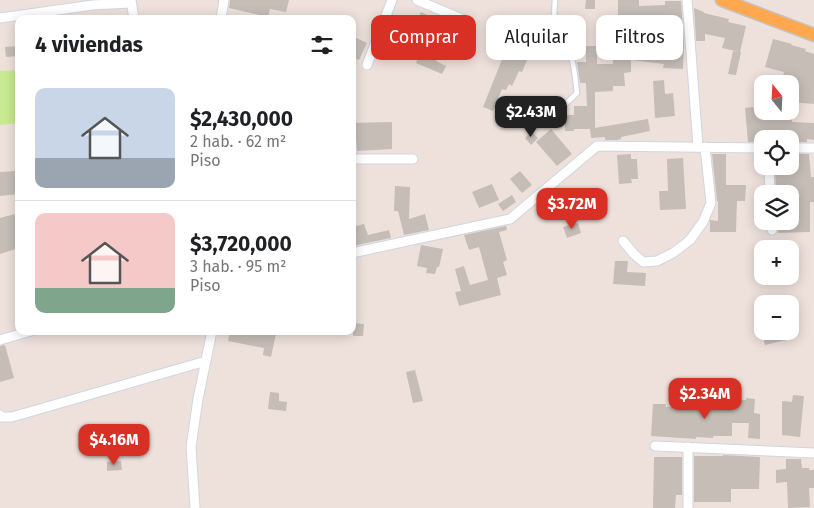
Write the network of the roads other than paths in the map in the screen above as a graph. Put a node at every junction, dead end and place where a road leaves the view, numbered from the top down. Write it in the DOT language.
graph roads {
  1 [pos="224,0"];
  2 [pos="392,0"];
  3 [pos="417,0"];
  4 [pos="556,0"];
  5 [pos="687,0"];
  6 [pos="722,0"];
  7 [pos="131,2"];
  8 [pos="21,15"];
  9 [pos="133,15"];
  10 [pos="222,15"];
  11 [pos="452,15"];
  12 [pos="15,16"];
  13 [pos="0,18"];
  14 [pos="814,35"];
  15 [pos="367,65"];
  16 [pos="558,110"];
  17 [pos="702,147"];
  18 [pos="754,148"];
  19 [pos="799,148"];
  20 [pos="814,148"];
  21 [pos="413,158"];
  22 [pos="356,159"];
  23 [pos="623,242"];
  24 [pos="356,252"];
  25 [pos="17,335"];
  26 [pos="211,335"];
  27 [pos="0,340"];
  28 [pos="206,361"];
  29 [pos="0,415"];
  30 [pos="655,446"];
  31 [pos="688,447"];
  32 [pos="814,453"];
  33 [pos="196,508"];
  34 [pos="688,508"];
  1 -- 10 [label="street"];
  2 -- 15 [label="street"];
  3 -- 11 [label="street"];
  4 -- 16 [label="lane"];
  5 -- 17 [label="street"];
  6 -- 14 [label="main road"];
  7 -- 8 [label="street"];
  7 -- 9 [label="street"];
  12 -- 13 [label="street"];
  17 -- 18 [label="street"];
  17 -- 23 [label="street"];
  17 -- 24 [label="street"];
  19 -- 20 [label="street"];
  21 -- 22 [label="street"];
  25 -- 27 [label="street"];
  26 -- 28 [label="street"];
  28 -- 29 [label="street"];
  28 -- 33 [label="street"];
  30 -- 31 [label="street"];
  31 -- 32 [label="street"];
  31 -- 34 [label="street"];
}
